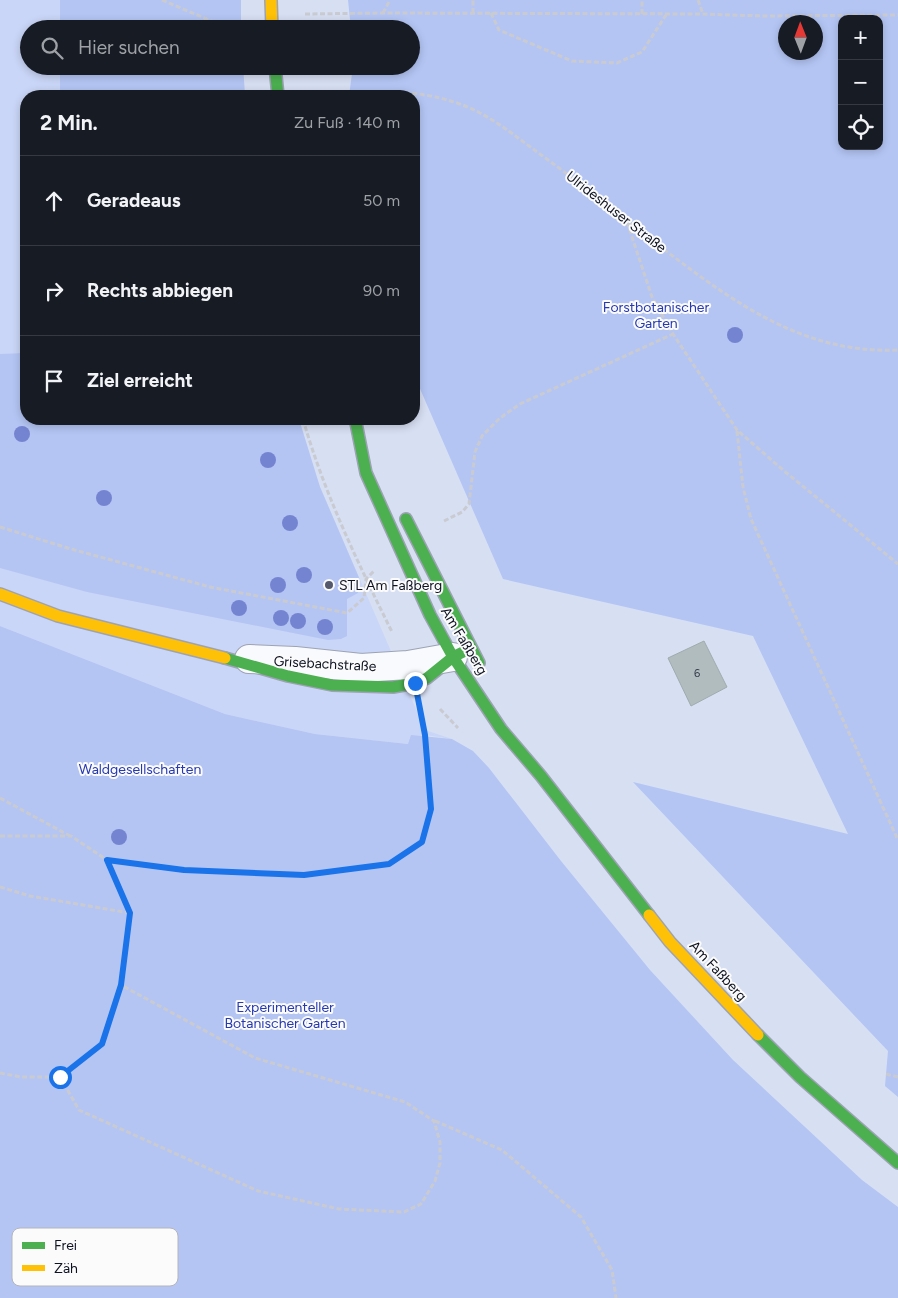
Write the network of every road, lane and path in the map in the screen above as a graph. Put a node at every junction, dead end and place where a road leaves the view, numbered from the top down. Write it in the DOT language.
graph roads {
  1 [pos="162,0"];
  2 [pos="271,0"];
  3 [pos="390,0"];
  4 [pos="473,0"];
  5 [pos="642,0"];
  6 [pos="698,0"];
  7 [pos="383,13"];
  8 [pos="473,13"];
  9 [pos="300,14"];
  10 [pos="491,14"];
  11 [pos="642,14"];
  12 [pos="667,14"];
  13 [pos="704,14"];
  14 [pos="898,15"];
  15 [pos="209,20"];
  16 [pos="272,20"];
  17 [pos="276,75"];
  18 [pos="277,90"];
  19 [pos="420,94"];
  20 [pos="627,222"];
  21 [pos="673,334"];
  22 [pos="898,350"];
  23 [pos="305,425"];
  24 [pos="356,425"];
  25 [pos="357,425"];
  26 [pos="737,430"];
  27 [pos="375,456"];
  28 [pos="399,505"];
  29 [pos="462,512"];
  30 [pos="0,527"];
  31 [pos="898,564"];
  32 [pos="0,594"];
  33 [pos="347,613"];
  34 [pos="462,653"];
  35 [pos="228,659"];
  36 [pos="485,672"];
  37 [pos="412,674"];
  38 [pos="516,728"];
  39 [pos="541,776"];
  40 [pos="0,798"];
  41 [pos="0,836"];
  42 [pos="71,836"];
  43 [pos="898,840"];
  44 [pos="107,860"];
  45 [pos="0,888"];
  46 [pos="130,913"];
  47 [pos="121,985"];
  48 [pos="0,1073"];
  49 [pos="886,1074"];
  50 [pos="60,1077"];
  51 [pos="898,1077"];
  52 [pos="434,1121"];
  53 [pos="898,1164"];
  54 [pos="616,1298"];
  1 -- 15 [label="path"];
  2 -- 16 [label="street"];
  3 -- 7 [label="path"];
  4 -- 8 [label="path"];
  5 -- 11 [label="path"];
  6 -- 13 [label="path"];
  7 -- 8 [label="path"];
  7 -- 9 [label="path"];
  8 -- 10 [label="path"];
  10 -- 11 [label="path"];
  10 -- 12 [label="path"];
  11 -- 12 [label="path"];
  12 -- 13 [label="path"];
  13 -- 14 [label="path"];
  17 -- 18 [label="street"];
  19 -- 20 [label="path, Ulrideshuser Straße"];
  20 -- 21 [label="path"];
  20 -- 22 [label="path, Ulrideshuser Straße"];
  21 -- 26 [label="path"];
  21 -- 29 [label="path"];
  23 -- 37 [label="path"];
  24 -- 34 [label="street, Am Faßberg"];
  25 -- 27 [label="street, Am Faßberg"];
  26 -- 31 [label="path"];
  26 -- 43 [label="path"];
  28 -- 34 [label="street, Am Faßberg"];
  30 -- 33 [label="path"];
  32 -- 35 [label="street, Grisebachstraße"];
  34 -- 36 [label="street, Am Faßberg"];
  34 -- 37 [label="street, Grisebachstraße"];
  34 -- 39 [label="street, Am Faßberg"];
  35 -- 37 [label="street, Grisebachstraße"];
  37 -- 44 [label="path"];
  38 -- 39 [label="street, Am Faßberg"];
  39 -- 53 [label="street, Am Faßberg"];
  40 -- 42 [label="path"];
  41 -- 42 [label="path"];
  42 -- 44 [label="path"];
  44 -- 46 [label="path"];
  45 -- 46 [label="path"];
  46 -- 47 [label="path"];
  47 -- 50 [label="path"];
  47 -- 52 [label="path"];
  48 -- 50 [label="path"];
  49 -- 51 [label="path"];
  50 -- 52 [label="path"];
  52 -- 54 [label="path"];
}
